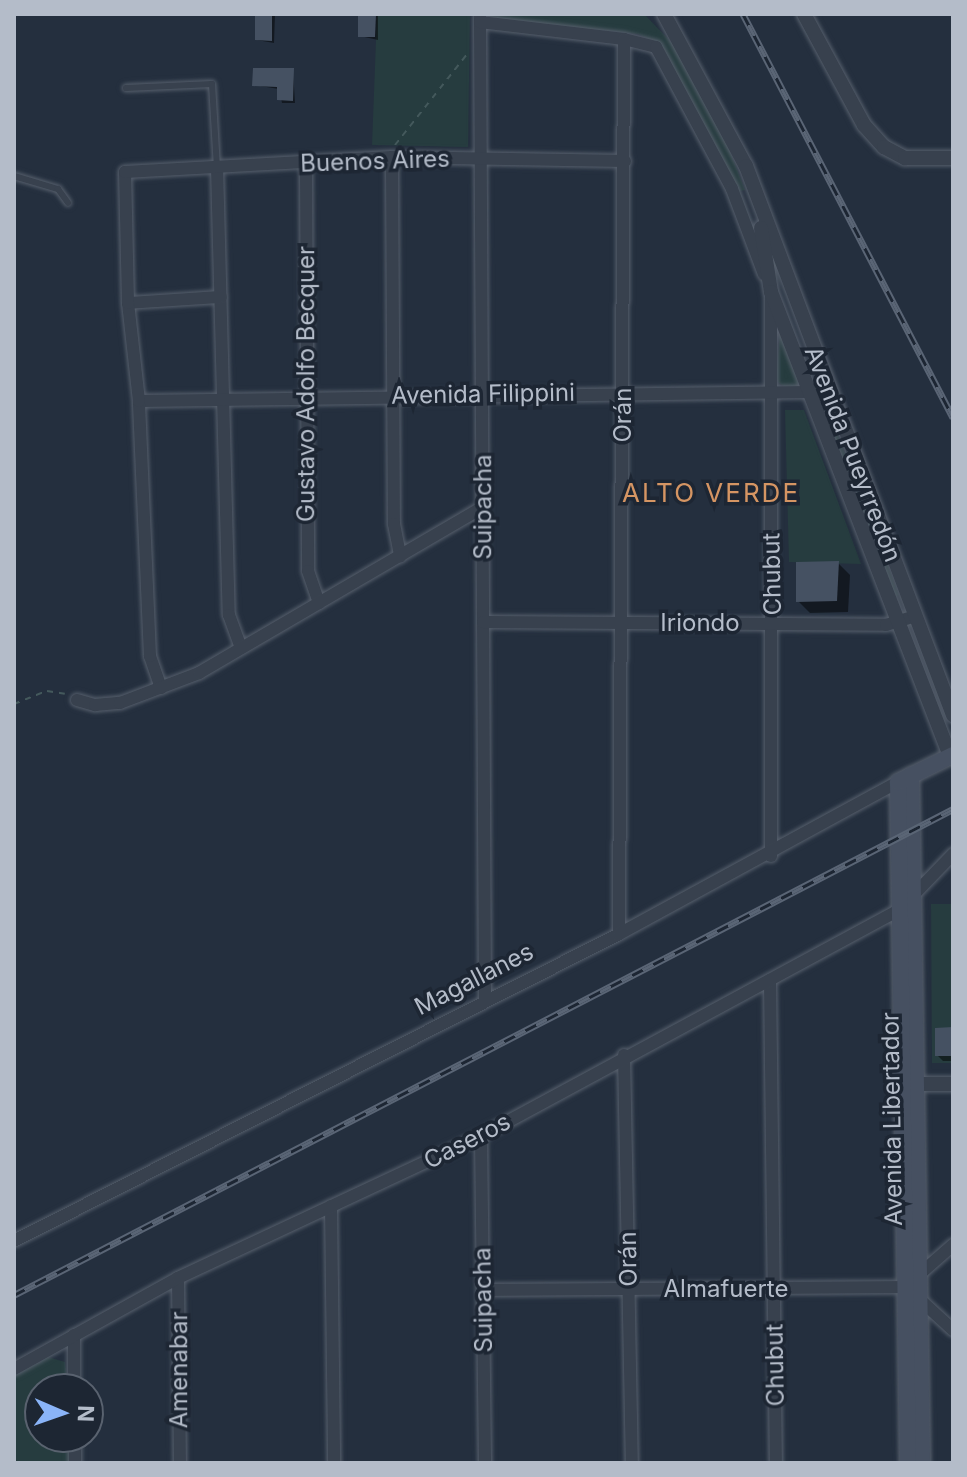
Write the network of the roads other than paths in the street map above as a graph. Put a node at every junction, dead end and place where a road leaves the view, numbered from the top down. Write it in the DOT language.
graph roads {
  1 [pos="664,14"];
  2 [pos="804,14"];
  3 [pos="480,18"];
  4 [pos="624,39"];
  5 [pos="126,88"];
  6 [pos="392,157"];
  7 [pos="953,158"];
  8 [pos="482,159"];
  9 [pos="625,161"];
  10 [pos="306,163"];
  11 [pos="217,167"];
  12 [pos="14,176"];
  13 [pos="755,192"];
  14 [pos="68,203"];
  15 [pos="771,292"];
  16 [pos="221,297"];
  17 [pos="128,303"];
  18 [pos="828,387"];
  19 [pos="770,391"];
  20 [pos="624,392"];
  21 [pos="809,392"];
  22 [pos="483,394"];
  23 [pos="393,396"];
  24 [pos="303,398"];
  25 [pos="224,400"];
  26 [pos="139,401"];
  27 [pos="483,507"];
  28 [pos="400,556"];
  29 [pos="319,603"];
  30 [pos="915,616"];
  31 [pos="483,622"];
  32 [pos="622,623"];
  33 [pos="772,623"];
  34 [pos="899,624"];
  35 [pos="241,648"];
  36 [pos="161,688"];
  37 [pos="77,700"];
  38 [pos="953,715"];
  39 [pos="951,756"];
  40 [pos="905,778"];
  41 [pos="953,842"];
  42 [pos="771,856"];
  43 [pos="949,856"];
  44 [pos="913,899"];
  45 [pos="899,910"];
  46 [pos="619,934"];
  47 [pos="770,980"];
  48 [pos="485,1000"];
  49 [pos="624,1055"];
  50 [pos="909,1084"];
  51 [pos="953,1084"];
  52 [pos="481,1136"];
  53 [pos="331,1206"];
  54 [pos="14,1241"];
  55 [pos="953,1245"];
  56 [pos="178,1278"];
  57 [pos="912,1282"];
  58 [pos="774,1288"];
  59 [pos="629,1289"];
  60 [pos="483,1290"];
  61 [pos="919,1298"];
  62 [pos="953,1330"];
  63 [pos="74,1335"];
  64 [pos="14,1369"];
  65 [pos="74,1373"];
  66 [pos="180,1463"];
  67 [pos="334,1463"];
  68 [pos="485,1463"];
  69 [pos="632,1463"];
  70 [pos="776,1463"];
  71 [pos="908,1463"];
  72 [pos="922,1463"];
  1 -- 13 [label="street, Avenida Pueyrredón"];
  2 -- 7 [label="street"];
  3 -- 4 [label="street"];
  3 -- 8 [label="street, Suipacha"];
  4 -- 9 [label="street, Orán"];
  4 -- 15 [label="street, Avenida Pueyrredón"];
  5 -- 11 [label="lane"];
  6 -- 8 [label="street, Buenos Aires"];
  6 -- 10 [label="street, Buenos Aires"];
  6 -- 23 [label="street"];
  8 -- 9 [label="street, Buenos Aires"];
  8 -- 22 [label="street, Suipacha"];
  9 -- 20 [label="street, Orán"];
  10 -- 11 [label="street, Buenos Aires"];
  10 -- 24 [label="street, Gustavo Adolfo Becquer"];
  11 -- 16 [label="street"];
  11 -- 17 [label="street, Buenos Aires"];
  12 -- 14 [label="lane"];
  13 -- 15 [label="street, Avenida Pueyrredón"];
  13 -- 18 [label="street, Avenida Pueyrredón"];
  15 -- 19 [label="street, Chubut"];
  15 -- 21 [label="street, Avenida Pueyrredón"];
  16 -- 17 [label="street"];
  16 -- 25 [label="street"];
  17 -- 26 [label="street"];
  18 -- 21 [label="street, Avenida Filippini"];
  18 -- 30 [label="street, Avenida Pueyrredón"];
  19 -- 20 [label="street, Avenida Filippini"];
  19 -- 21 [label="street, Avenida Filippini"];
  19 -- 33 [label="street, Chubut"];
  20 -- 22 [label="street, Avenida Filippini"];
  20 -- 32 [label="street, Orán"];
  21 -- 34 [label="street, Avenida Pueyrredón"];
  22 -- 23 [label="street, Avenida Filippini"];
  22 -- 27 [label="street, Suipacha"];
  23 -- 24 [label="street, Avenida Filippini"];
  23 -- 28 [label="street"];
  24 -- 25 [label="street, Avenida Filippini"];
  24 -- 29 [label="street, Gustavo Adolfo Becquer"];
  25 -- 26 [label="street, Avenida Filippini"];
  25 -- 35 [label="street"];
  26 -- 36 [label="street"];
  27 -- 28 [label="street"];
  27 -- 31 [label="street, Suipacha"];
  28 -- 29 [label="street"];
  29 -- 35 [label="street"];
  30 -- 34 [label="street, Iriondo"];
  30 -- 38 [label="street, Avenida Pueyrredón"];
  31 -- 32 [label="street, Iriondo"];
  31 -- 48 [label="street, Suipacha"];
  32 -- 33 [label="street, Iriondo"];
  32 -- 46 [label="street, Orán"];
  33 -- 34 [label="street, Iriondo"];
  33 -- 42 [label="street, Chubut"];
  34 -- 39 [label="street, Avenida Pueyrredón"];
  35 -- 36 [label="street"];
  36 -- 37 [label="street"];
  39 -- 40 [label="main road, Magallanes"];
  40 -- 42 [label="street, Magallanes"];
  40 -- 44 [label="main road, Avenida Libertador"];
  40 -- 45 [label="main road, Avenida Libertador"];
  41 -- 43 [label="street, Caseros"];
  42 -- 46 [label="street, Magallanes"];
  43 -- 44 [label="street, Caseros"];
  44 -- 45 [label="street, Caseros"];
  44 -- 50 [label="main road, Avenida Libertador"];
  45 -- 47 [label="street, Caseros"];
  45 -- 50 [label="main road, Avenida Libertador"];
  46 -- 48 [label="street, Magallanes"];
  47 -- 49 [label="street, Caseros"];
  47 -- 58 [label="street, Chubut"];
  48 -- 54 [label="street, Magallanes"];
  49 -- 52 [label="street, Caseros"];
  49 -- 59 [label="street, Orán"];
  50 -- 51 [label="street"];
  50 -- 57 [label="main road, Avenida Libertador"];
  52 -- 53 [label="street, Caseros"];
  52 -- 60 [label="street, Suipacha"];
  53 -- 56 [label="street, Caseros"];
  53 -- 67 [label="street"];
  55 -- 57 [label="street"];
  56 -- 63 [label="street, Caseros"];
  56 -- 66 [label="street, Amenabar"];
  57 -- 58 [label="street, Almafuerte"];
  57 -- 61 [label="main road, Avenida Libertador"];
  57 -- 71 [label="main road, Avenida Libertador"];
  58 -- 59 [label="street, Almafuerte"];
  58 -- 70 [label="street, Chubut"];
  59 -- 60 [label="street, Almafuerte"];
  59 -- 69 [label="street, Orán"];
  60 -- 68 [label="street, Suipacha"];
  61 -- 62 [label="street"];
  61 -- 72 [label="main road, Avenida Libertador"];
  63 -- 64 [label="street, Caseros"];
  63 -- 65 [label="street"];
}
